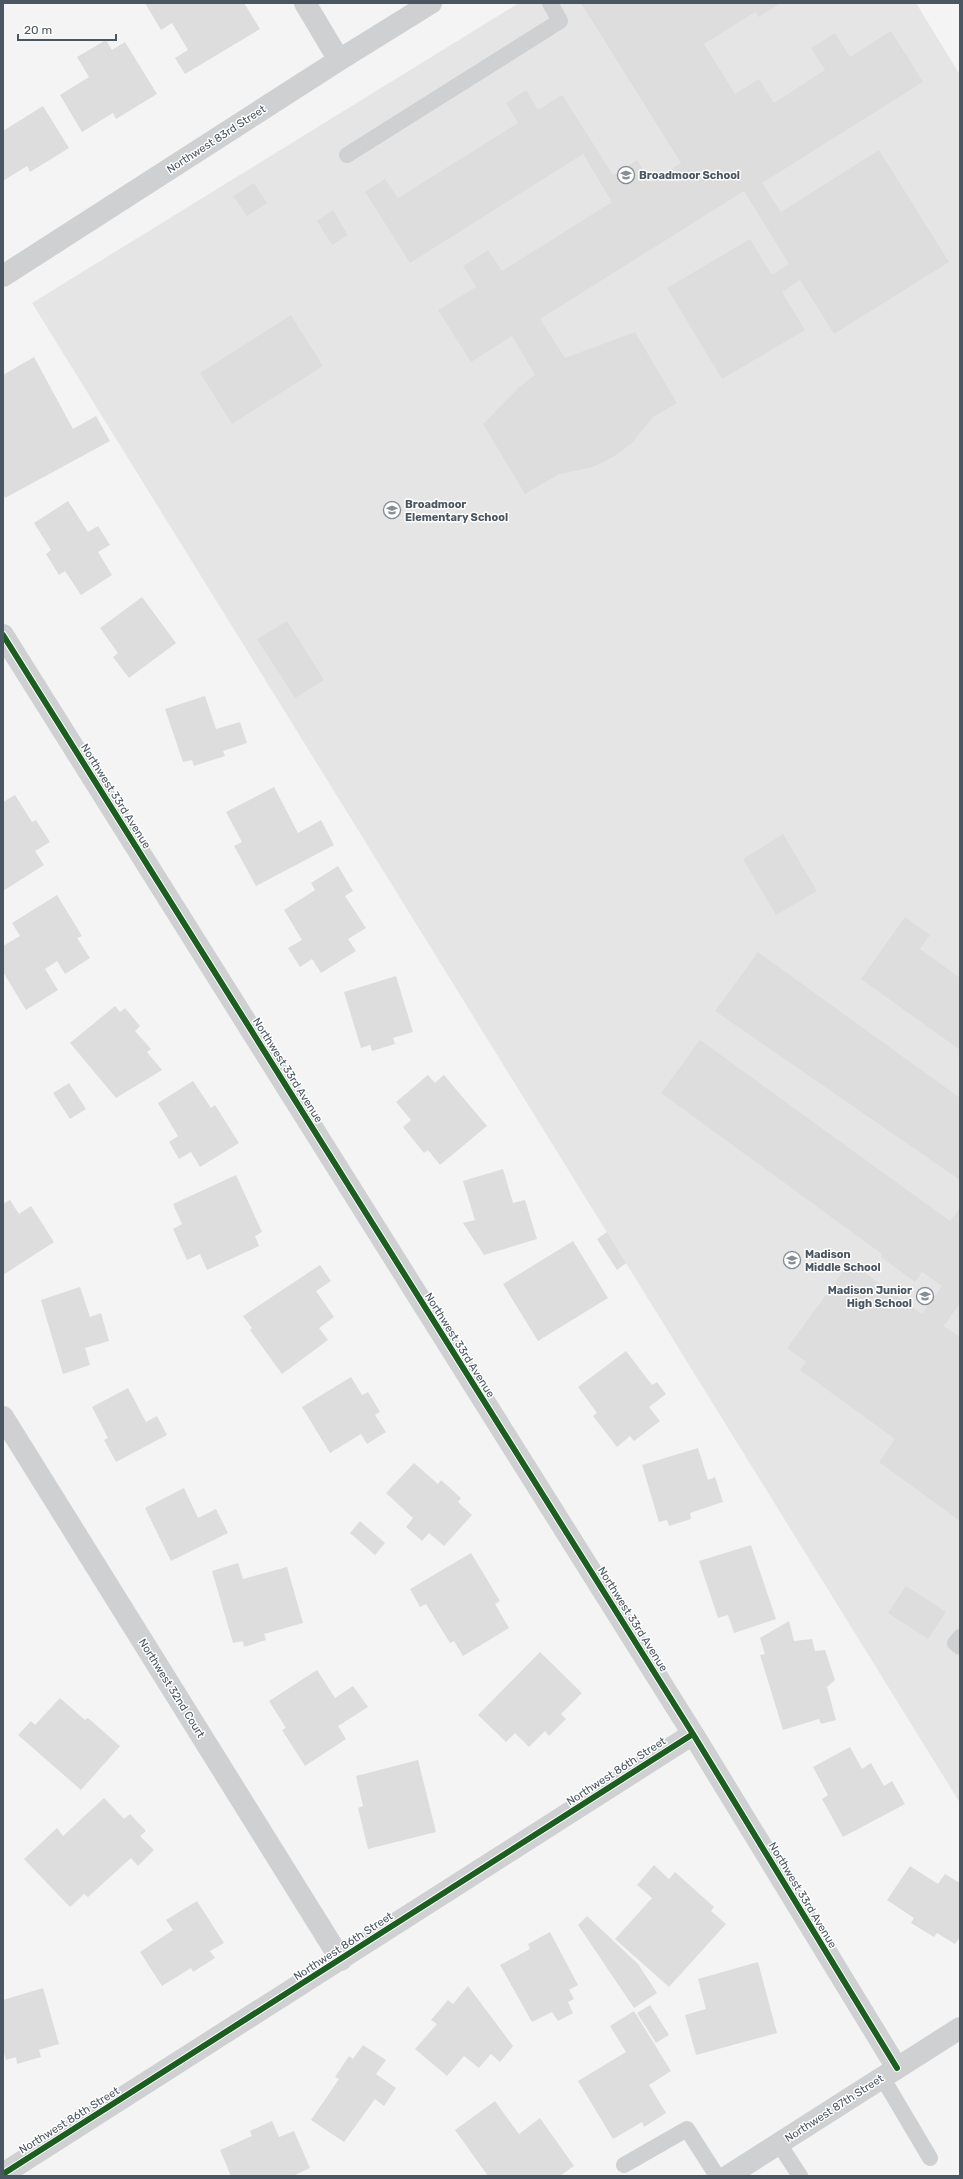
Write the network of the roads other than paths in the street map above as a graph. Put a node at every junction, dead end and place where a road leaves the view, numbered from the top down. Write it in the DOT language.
graph roads {
  1 [pos="305,3"];
  2 [pos="431,3"];
  3 [pos="550,3"];
  4 [pos="339,60"];
  5 [pos="347,155"];
  6 [pos="3,276"];
  7 [pos="3,635"];
  8 [pos="3,1417"];
  9 [pos="960,1637"];
  10 [pos="960,1647"];
  11 [pos="693,1734"];
  12 [pos="341,1960"];
  13 [pos="960,2028"];
  14 [pos="890,2072"];
  15 [pos="779,2144"];
  16 [pos="930,2158"];
  17 [pos="624,2165"];
  18 [pos="3,2174"];
  19 [pos="717,2176"];
  20 [pos="728,2176"];
  21 [pos="800,2176"];
  1 -- 4 [label="street"];
  2 -- 4 [label="street, Northwest 83rd Street"];
  3 -- 5 [label="lane"];
  4 -- 6 [label="street, Northwest 83rd Street"];
  7 -- 11 [label="street, Northwest 33rd Avenue"];
  8 -- 12 [label="street, Northwest 32nd Court"];
  9 -- 10 [label="lane"];
  11 -- 12 [label="street, Northwest 86th Street"];
  11 -- 14 [label="street, Northwest 33rd Avenue"];
  12 -- 18 [label="street, Northwest 86th Street"];
  13 -- 14 [label="street, Northwest 87th Street"];
  14 -- 15 [label="street, Northwest 87th Street"];
  14 -- 16 [label="lane"];
  15 -- 20 [label="street, Northwest 87th Street"];
  15 -- 21 [label="lane"];
  17 -- 19 [label="lane"];
}
